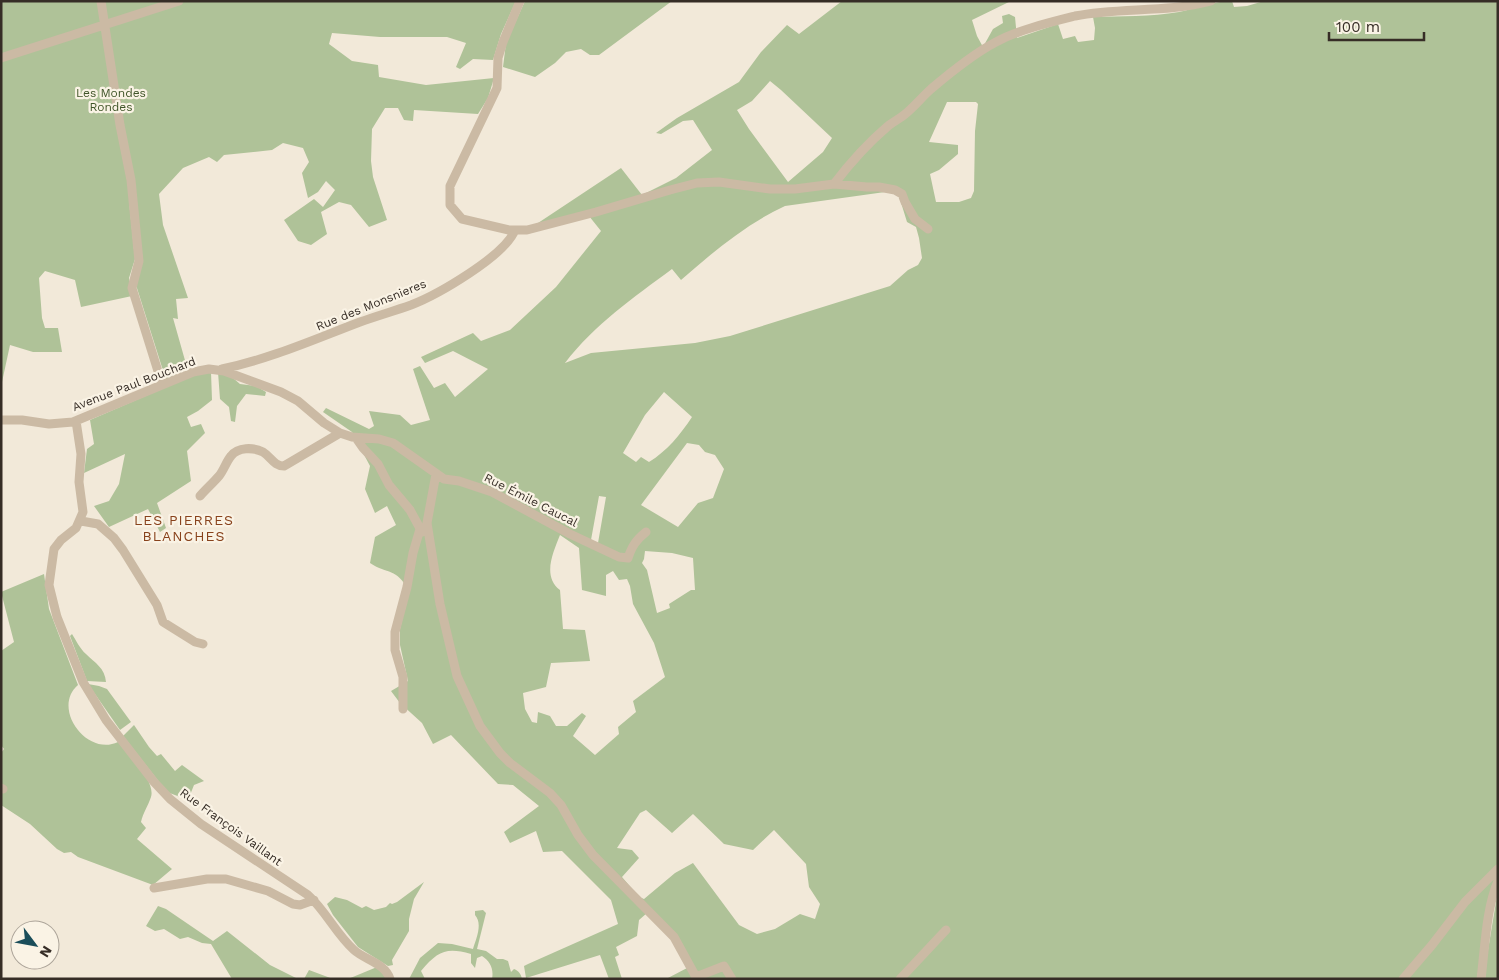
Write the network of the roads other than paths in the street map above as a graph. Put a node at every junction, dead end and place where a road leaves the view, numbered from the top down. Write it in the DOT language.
graph roads {
  1 [pos="101,1"];
  2 [pos="179,1"];
  3 [pos="520,1"];
  4 [pos="1211,1"];
  5 [pos="105,24"];
  6 [pos="1,58"];
  7 [pos="834,184"];
  8 [pos="928,229"];
  9 [pos="515,230"];
  10 [pos="217,370"];
  11 [pos="162,384"];
  12 [pos="1,420"];
  13 [pos="76,421"];
  14 [pos="340,433"];
  15 [pos="356,438"];
  16 [pos="436,474"];
  17 [pos="200,496"];
  18 [pos="80,520"];
  19 [pos="420,529"];
  20 [pos="646,532"];
  21 [pos="431,545"];
  22 [pos="203,644"];
  23 [pos="404,709"];
  24 [pos="1498,869"];
  25 [pos="1498,881"];
  26 [pos="154,888"];
  27 [pos="314,900"];
  28 [pos="946,930"];
  29 [pos="697,978"];
  30 [pos="390,979"];
  31 [pos="732,979"];
  32 [pos="900,979"];
  33 [pos="1403,979"];
  34 [pos="1481,979"];
  1 -- 5 [label="street"];
  2 -- 5 [label="street"];
  3 -- 9 [label="street"];
  4 -- 7 [label="street"];
  5 -- 6 [label="street"];
  5 -- 11 [label="street"];
  7 -- 8 [label="street"];
  7 -- 9 [label="street"];
  9 -- 10 [label="street, Rue des Monsnieres"];
  10 -- 11 [label="street, Avenue Paul Bouchard"];
  10 -- 14 [label="street"];
  11 -- 13 [label="street, Avenue Paul Bouchard"];
  12 -- 13 [label="street, Avenue Paul Bouchard"];
  13 -- 18 [label="street"];
  14 -- 15 [label="street"];
  14 -- 17 [label="street"];
  15 -- 16 [label="street, Rue Émile Caucal"];
  15 -- 19 [label="street"];
  16 -- 20 [label="street, Rue Émile Caucal"];
  16 -- 21 [label="street"];
  18 -- 22 [label="street"];
  18 -- 27 [label="street, Rue François Vaillant"];
  19 -- 21 [label="street"];
  19 -- 23 [label="street"];
  21 -- 29 [label="street"];
  24 -- 33 [label="street"];
  25 -- 34 [label="street"];
  26 -- 27 [label="street"];
  27 -- 30 [label="street, Rue François Vaillant"];
  28 -- 32 [label="street"];
  29 -- 31 [label="street"];
}
